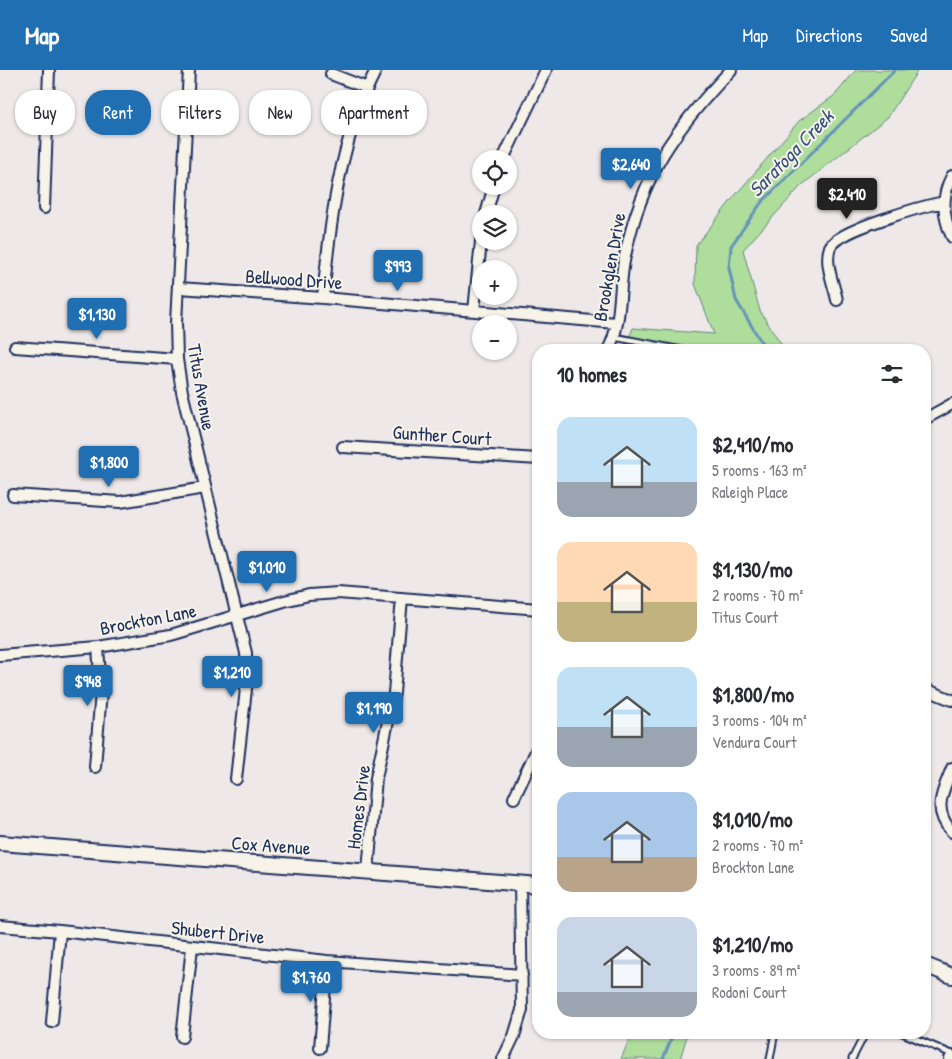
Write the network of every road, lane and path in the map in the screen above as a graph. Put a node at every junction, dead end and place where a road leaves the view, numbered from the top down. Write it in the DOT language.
graph roads {
  1 [pos="49,70"];
  2 [pos="189,70"];
  3 [pos="376,70"];
  4 [pos="546,70"];
  5 [pos="731,70"];
  6 [pos="331,74"];
  7 [pos="367,88"];
  8 [pos="507,150"];
  9 [pos="952,176"];
  10 [pos="944,202"];
  11 [pos="44,208"];
  12 [pos="952,237"];
  13 [pos="480,250"];
  14 [pos="179,288"];
  15 [pos="322,298"];
  16 [pos="837,300"];
  17 [pos="474,311"];
  18 [pos="616,323"];
  19 [pos="614,337"];
  20 [pos="611,344"];
  21 [pos="651,344"];
  22 [pos="15,347"];
  23 [pos="177,359"];
  24 [pos="952,404"];
  25 [pos="931,416"];
  26 [pos="343,447"];
  27 [pos="532,459"];
  28 [pos="205,488"];
  29 [pos="12,495"];
  30 [pos="402,598"];
  31 [pos="532,608"];
  32 [pos="237,615"];
  33 [pos="98,647"];
  34 [pos="0,655"];
  35 [pos="931,691"];
  36 [pos="952,700"];
  37 [pos="532,760"];
  38 [pos="95,767"];
  39 [pos="952,768"];
  40 [pos="236,779"];
  41 [pos="514,798"];
  42 [pos="952,832"];
  43 [pos="0,843"];
  44 [pos="368,872"];
  45 [pos="520,883"];
  46 [pos="532,884"];
  47 [pos="0,926"];
  48 [pos="60,931"];
  49 [pos="192,947"];
  50 [pos="327,961"];
  51 [pos="931,967"];
  52 [pos="522,975"];
  53 [pos="952,976"];
  54 [pos="52,1022"];
  55 [pos="182,1038"];
  56 [pos="774,1039"];
  57 [pos="862,1039"];
  58 [pos="916,1039"];
  59 [pos="320,1048"];
  60 [pos="952,1055"];
  61 [pos="503,1059"];
  62 [pos="770,1059"];
  63 [pos="852,1059"];
  64 [pos="950,1059"];
  1 -- 11 [label="street"];
  2 -- 14 [label="street, Titus Avenue"];
  3 -- 7 [label="street"];
  4 -- 8 [label="street"];
  5 -- 18 [label="street, Brookglen Drive"];
  6 -- 7 [label="street"];
  7 -- 15 [label="street"];
  9 -- 10 [label="street"];
  10 -- 12 [label="street"];
  10 -- 16 [label="street"];
  13 -- 17 [label="street"];
  14 -- 15 [label="street, Bellwood Drive"];
  14 -- 23 [label="street, Titus Avenue"];
  15 -- 17 [label="street, Bellwood Drive"];
  17 -- 18 [label="street, Bellwood Drive"];
  18 -- 19 [label="street, Brookglen Drive"];
  19 -- 20 [label="street, Brookglen Drive"];
  19 -- 21 [label="lane"];
  22 -- 23 [label="street"];
  23 -- 28 [label="street, Titus Avenue"];
  24 -- 25 [label="street"];
  26 -- 27 [label="street, Gunther Court"];
  28 -- 29 [label="street"];
  28 -- 32 [label="street, Titus Avenue"];
  30 -- 31 [label="street, Brockton Lane"];
  30 -- 32 [label="street, Brockton Lane"];
  30 -- 44 [label="street, Homes Drive"];
  32 -- 33 [label="street, Brockton Lane"];
  32 -- 40 [label="street, Titus Avenue"];
  33 -- 34 [label="street, Brockton Lane"];
  33 -- 38 [label="street"];
  35 -- 36 [label="street"];
  37 -- 41 [label="street"];
  39 -- 42 [label="street"];
  43 -- 44 [label="main road, Cox Avenue"];
  44 -- 45 [label="main road, Cox Avenue"];
  45 -- 46 [label="main road, Cox Avenue"];
  45 -- 52 [label="street"];
  47 -- 48 [label="street, Shubert Drive"];
  48 -- 49 [label="street, Shubert Drive"];
  48 -- 54 [label="street"];
  49 -- 50 [label="street, Shubert Drive"];
  49 -- 55 [label="street"];
  50 -- 52 [label="street, Shubert Drive"];
  50 -- 59 [label="street"];
  51 -- 53 [label="main road"];
  52 -- 61 [label="street"];
  56 -- 62 [label="lane"];
  57 -- 63 [label="lane"];
  58 -- 60 [label="lane"];
  60 -- 64 [label="street"];
}
